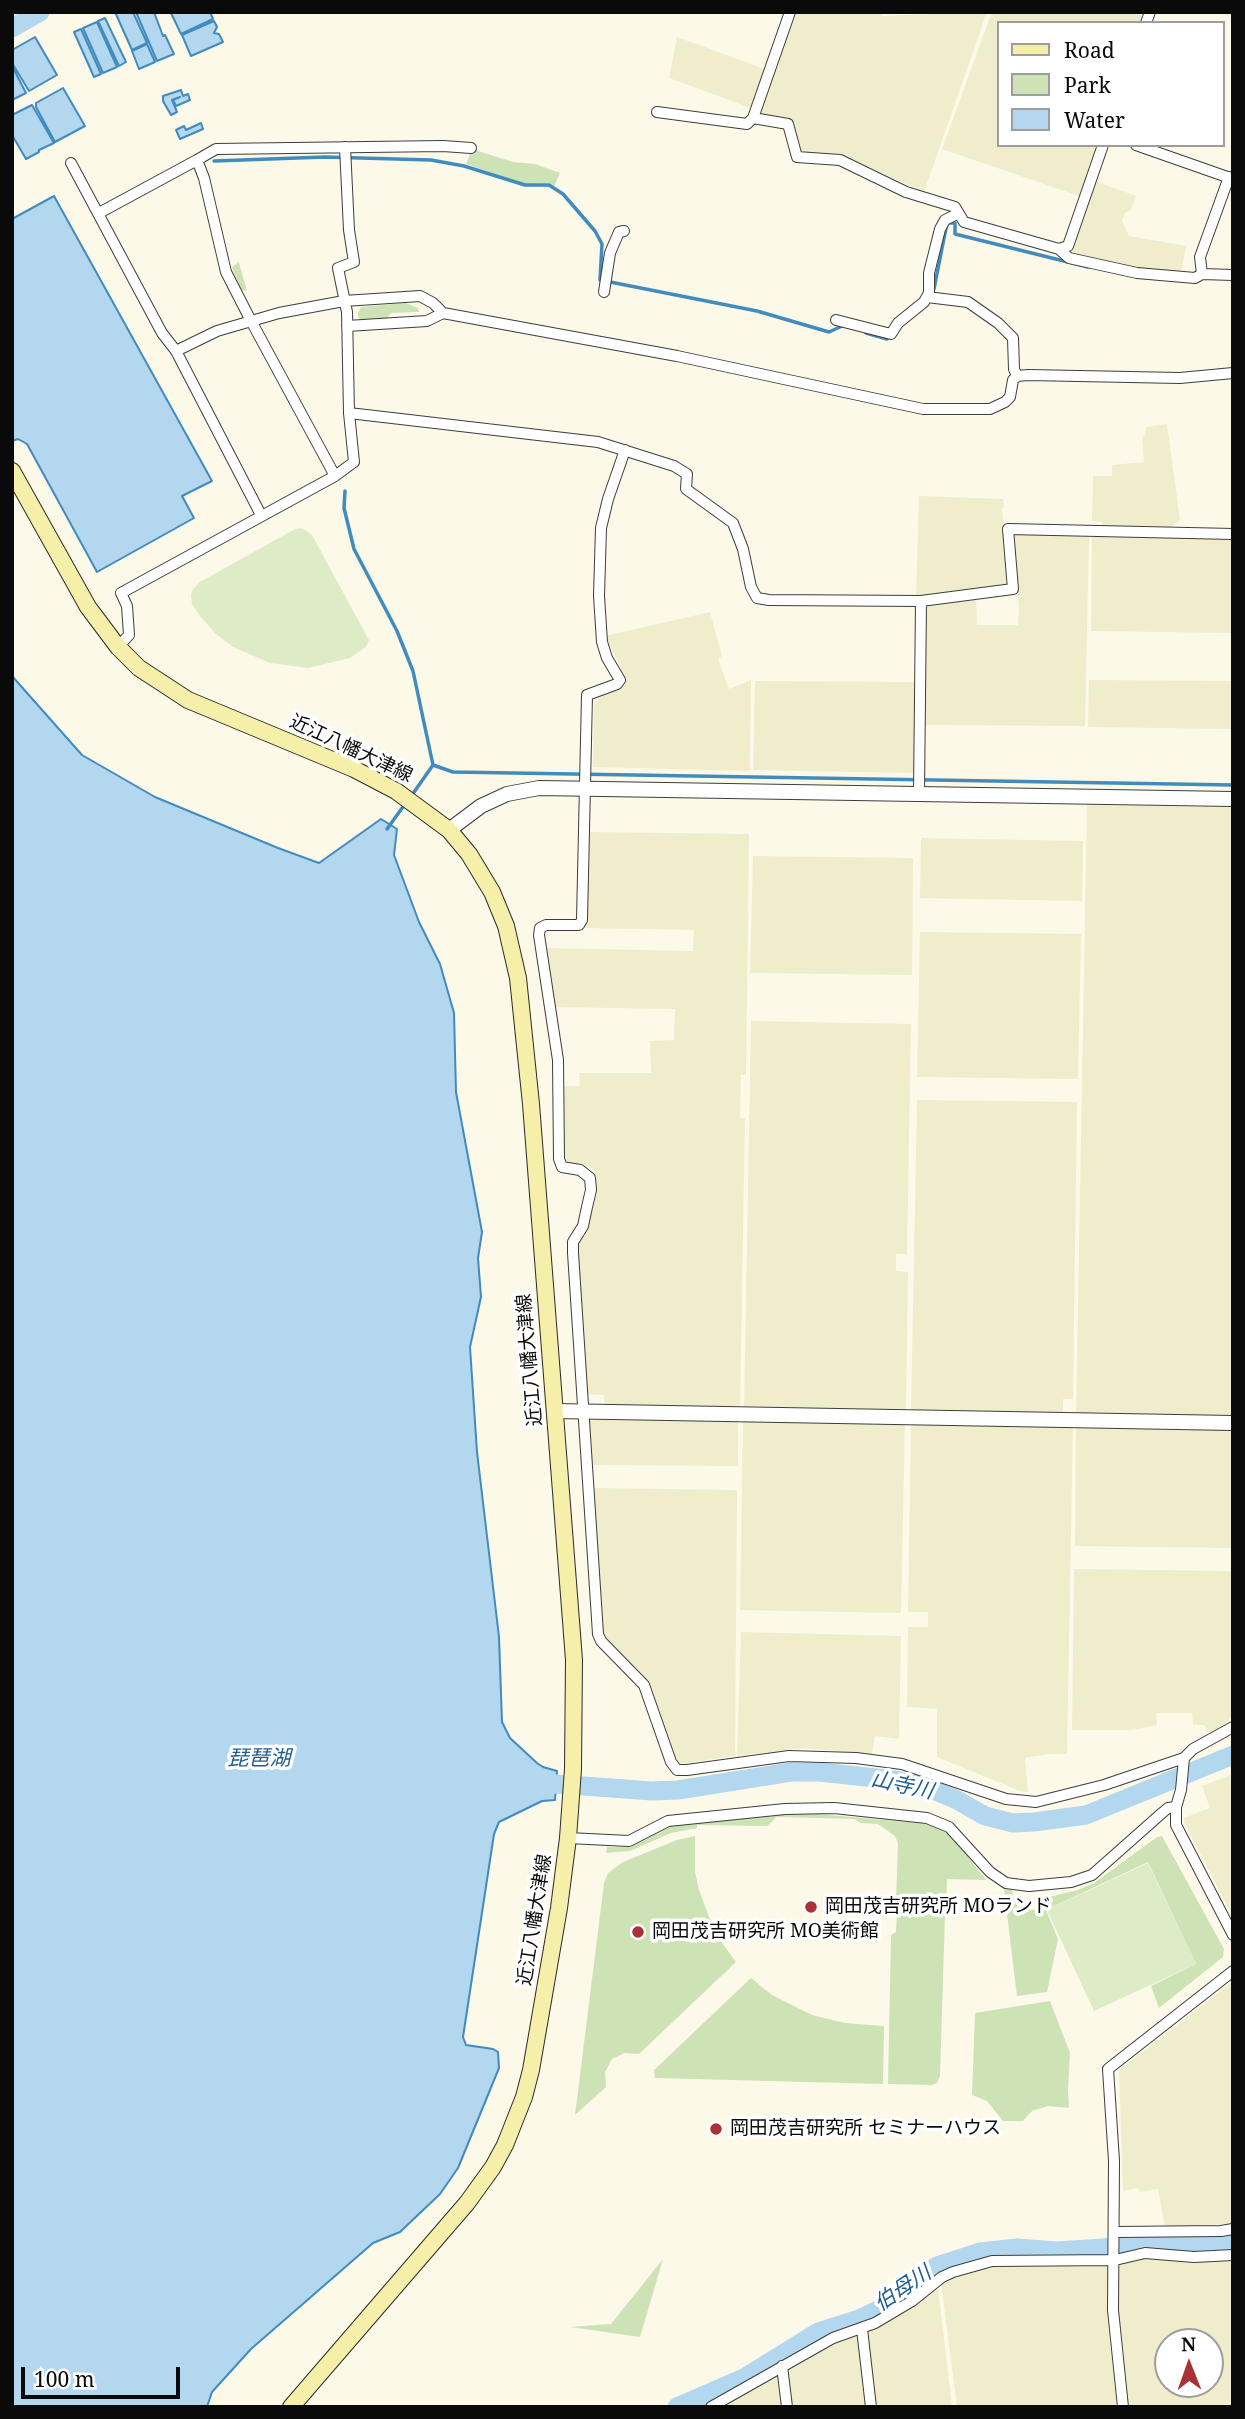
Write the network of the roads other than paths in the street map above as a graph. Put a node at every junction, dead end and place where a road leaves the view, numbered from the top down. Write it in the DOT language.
graph roads {
  1 [pos="790,12"];
  2 [pos="657,111"];
  3 [pos="753,118"];
  4 [pos="345,147"];
  5 [pos="1102,147"];
  6 [pos="1142,147"];
  7 [pos="471,148"];
  8 [pos="197,160"];
  9 [pos="71,163"];
  10 [pos="1231,178"];
  11 [pos="99,213"];
  12 [pos="957,214"];
  13 [pos="624,232"];
  14 [pos="1059,249"];
  15 [pos="1202,274"];
  16 [pos="1233,275"];
  17 [pos="604,292"];
  18 [pos="927,297"];
  19 [pos="345,301"];
  20 [pos="443,313"];
  21 [pos="250,319"];
  22 [pos="836,320"];
  23 [pos="347,327"];
  24 [pos="176,351"];
  25 [pos="1233,373"];
  26 [pos="1017,376"];
  27 [pos="349,413"];
  28 [pos="625,450"];
  29 [pos="12,471"];
  30 [pos="335,476"];
  31 [pos="261,515"];
  32 [pos="1233,534"];
  33 [pos="920,601"];
  34 [pos="118,647"];
  35 [pos="584,778"];
  36 [pos="919,784"];
  37 [pos="1233,799"];
  38 [pos="449,830"];
  39 [pos="555,1411"];
  40 [pos="584,1412"];
  41 [pos="1233,1423"];
  42 [pos="1233,1727"];
  43 [pos="1183,1762"];
  44 [pos="1176,1807"];
  45 [pos="568,1838"];
  46 [pos="1233,1935"];
  47 [pos="1233,1971"];
  48 [pos="1233,2229"];
  49 [pos="1114,2232"];
  50 [pos="1233,2255"];
  51 [pos="1115,2260"];
  52 [pos="862,2329"];
  53 [pos="782,2366"];
  54 [pos="291,2407"];
  55 [pos="710,2407"];
  56 [pos="787,2407"];
  57 [pos="871,2407"];
  58 [pos="1123,2407"];
  1 -- 3 [label="street"];
  2 -- 3 [label="street"];
  3 -- 12 [label="street"];
  4 -- 7 [label="street"];
  4 -- 8 [label="street"];
  4 -- 19 [label="street"];
  5 -- 14 [label="street"];
  6 -- 10 [label="street"];
  8 -- 11 [label="street"];
  8 -- 21 [label="street"];
  9 -- 11 [label="street"];
  10 -- 15 [label="street"];
  11 -- 24 [label="street"];
  12 -- 14 [label="street"];
  12 -- 18 [label="street"];
  13 -- 17 [label="street"];
  14 -- 15 [label="street"];
  15 -- 16 [label="street"];
  18 -- 22 [label="street"];
  18 -- 26 [label="street"];
  19 -- 20 [label="street"];
  19 -- 21 [label="street"];
  19 -- 23 [label="street"];
  20 -- 23 [label="street"];
  20 -- 26 [label="street"];
  21 -- 24 [label="street"];
  21 -- 30 [label="street"];
  23 -- 27 [label="street"];
  24 -- 31 [label="street"];
  25 -- 26 [label="street"];
  27 -- 28 [label="street"];
  27 -- 30 [label="street"];
  28 -- 33 [label="street"];
  28 -- 35 [label="street"];
  29 -- 34 [label="main road, 近江八幡大津線"];
  30 -- 31 [label="street"];
  31 -- 34 [label="street"];
  32 -- 33 [label="street"];
  33 -- 36 [label="street"];
  34 -- 38 [label="main road, 近江八幡大津線"];
  35 -- 36 [label="street"];
  35 -- 38 [label="street"];
  35 -- 40 [label="street"];
  36 -- 37 [label="street"];
  38 -- 39 [label="main road, 近江八幡大津線"];
  39 -- 40 [label="street"];
  39 -- 45 [label="main road, 近江八幡大津線"];
  40 -- 41 [label="street"];
  40 -- 43 [label="street"];
  42 -- 43 [label="street"];
  43 -- 44 [label="street"];
  44 -- 45 [label="street"];
  44 -- 46 [label="street"];
  45 -- 54 [label="main road, 近江八幡大津線"];
  47 -- 49 [label="street"];
  48 -- 49 [label="street"];
  49 -- 51 [label="street"];
  50 -- 51 [label="street"];
  51 -- 52 [label="street"];
  51 -- 58 [label="street"];
  52 -- 53 [label="street"];
  52 -- 57 [label="street"];
  53 -- 55 [label="street"];
  53 -- 56 [label="street"];
}
